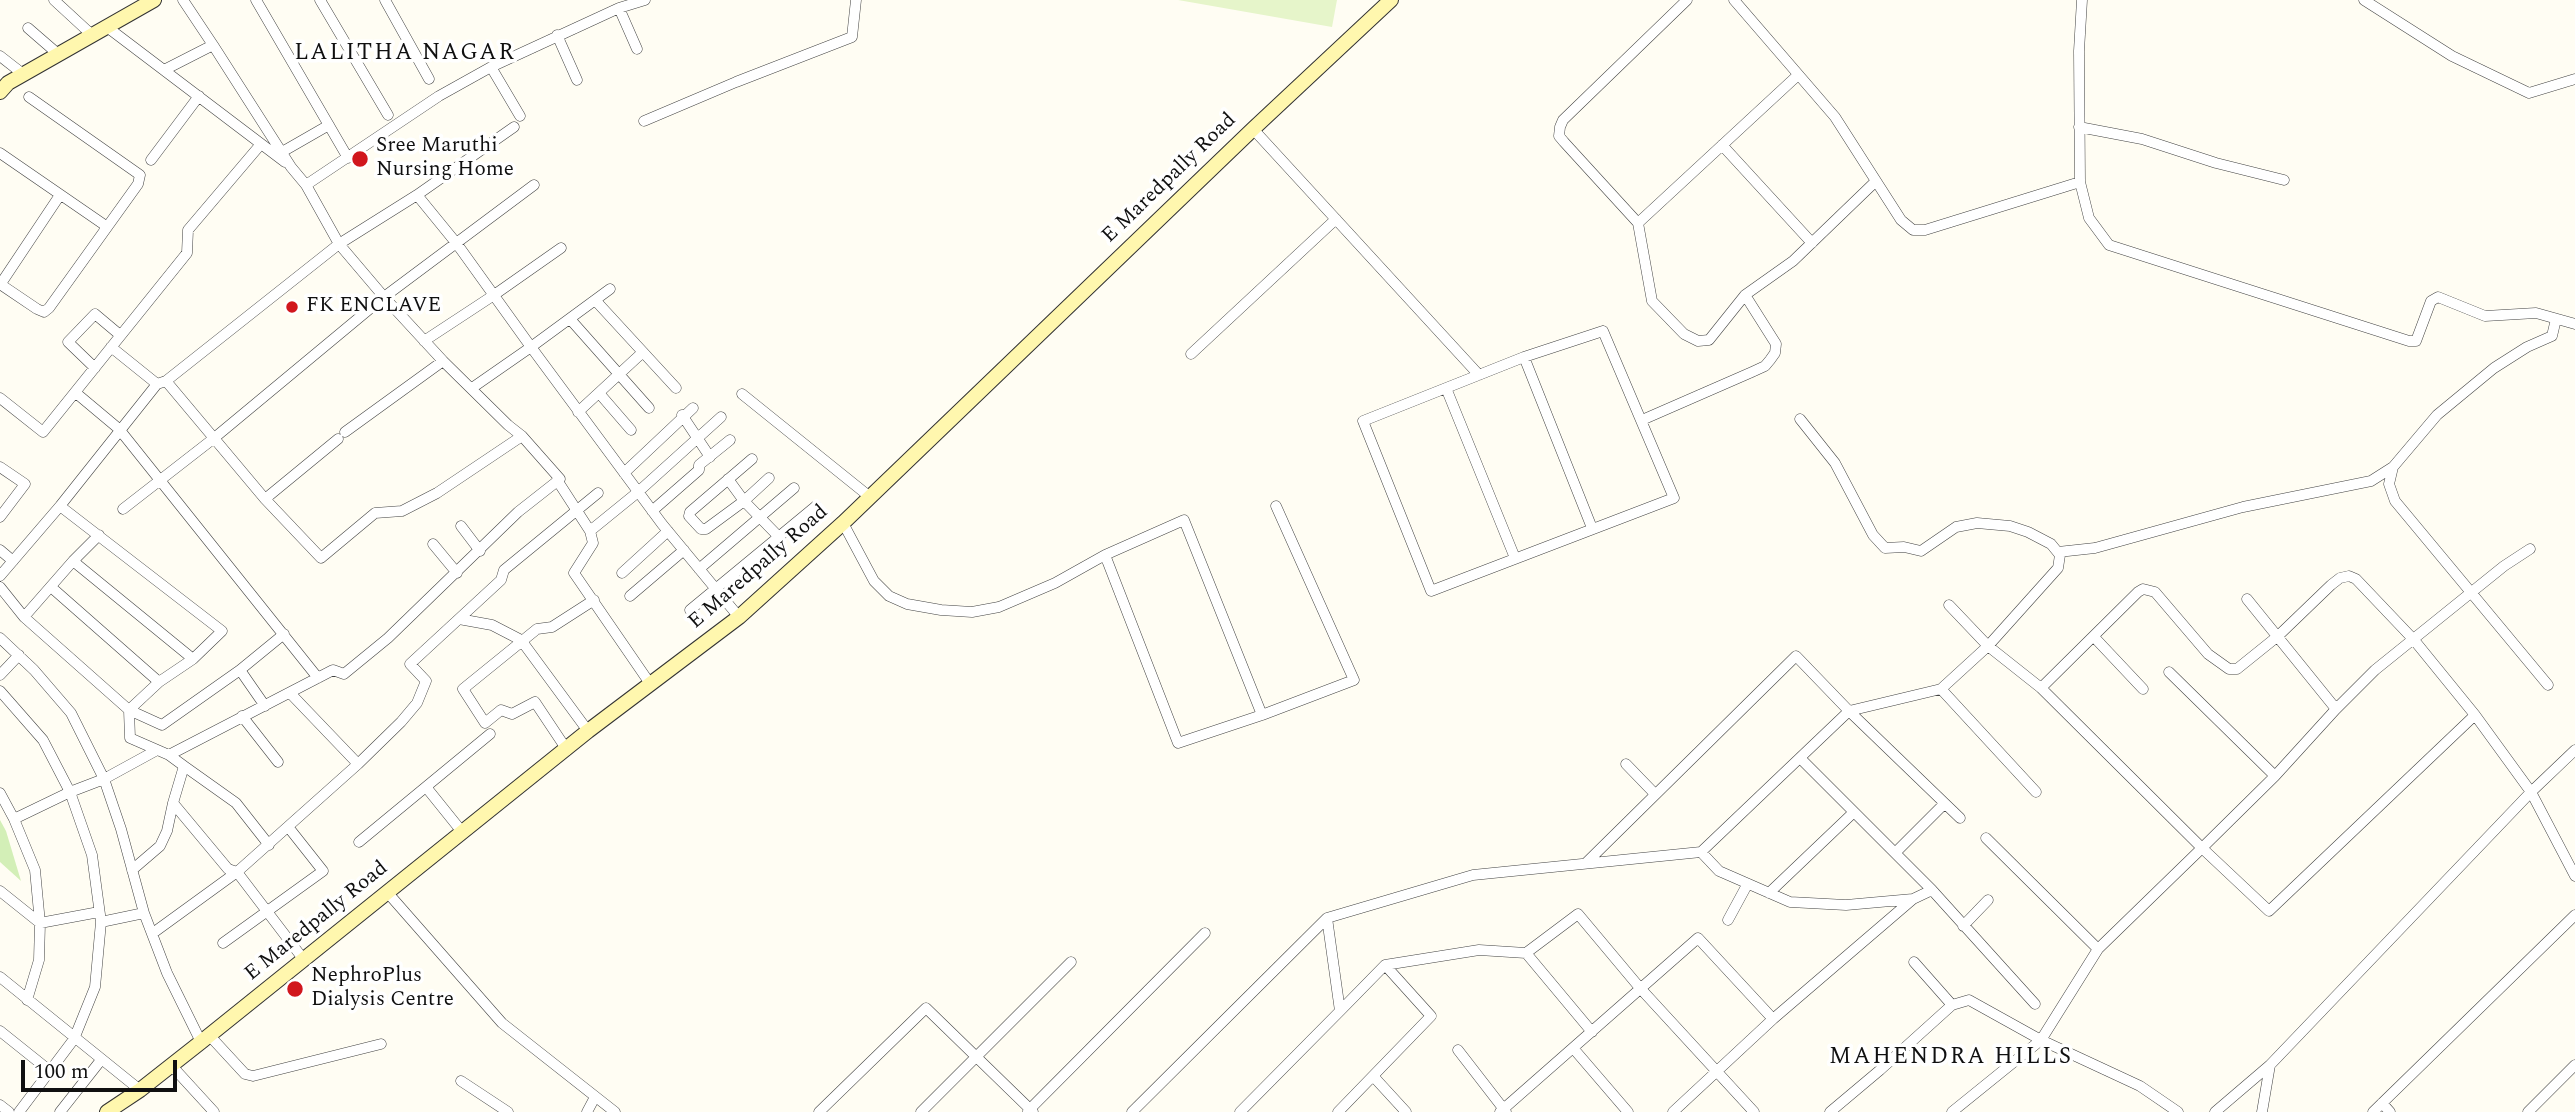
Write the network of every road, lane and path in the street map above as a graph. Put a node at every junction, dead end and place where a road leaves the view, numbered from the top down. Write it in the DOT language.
graph roads {
  1 [pos="154,0"];
  2 [pos="183,0"];
  3 [pos="256,0"];
  4 [pos="320,0"];
  5 [pos="385,0"];
  6 [pos="645,0"];
  7 [pos="856,0"];
  8 [pos="1391,0"];
  9 [pos="1687,0"];
  10 [pos="1734,0"];
  11 [pos="2082,0"];
  12 [pos="2364,0"];
  13 [pos="56,1"];
  14 [pos="619,8"];
  15 [pos="107,27"];
  16 [pos="28,28"];
  17 [pos="92,35"];
  18 [pos="557,35"];
  19 [pos="213,46"];
  20 [pos="637,49"];
  21 [pos="58,54"];
  22 [pos="0,56"];
  23 [pos="491,67"];
  24 [pos="164,70"];
  25 [pos="23,74"];
  26 [pos="1798,75"];
  27 [pos="429,79"];
  28 [pos="2575,79"];
  29 [pos="577,80"];
  30 [pos="0,92"];
  31 [pos="199,96"];
  32 [pos="29,97"];
  33 [pos="388,115"];
  34 [pos="520,116"];
  35 [pos="644,121"];
  36 [pos="329,125"];
  37 [pos="514,127"];
  38 [pos="2079,127"];
  39 [pos="1253,129"];
  40 [pos="261,144"];
  41 [pos="1722,145"];
  42 [pos="282,152"];
  43 [pos="0,153"];
  44 [pos="348,158"];
  45 [pos="151,160"];
  46 [pos="291,167"];
  47 [pos="2284,180"];
  48 [pos="1876,181"];
  49 [pos="2080,182"];
  50 [pos="306,185"];
  51 [pos="534,185"];
  52 [pos="60,195"];
  53 [pos="417,195"];
  54 [pos="1336,219"];
  55 [pos="1638,223"];
  56 [pos="106,226"];
  57 [pos="1812,243"];
  58 [pos="339,244"];
  59 [pos="457,244"];
  60 [pos="561,247"];
  61 [pos="0,284"];
  62 [pos="610,289"];
  63 [pos="494,295"];
  64 [pos="1745,295"];
  65 [pos="384,297"];
  66 [pos="595,300"];
  67 [pos="570,319"];
  68 [pos="2556,319"];
  69 [pos="2575,324"];
  70 [pos="120,335"];
  71 [pos="424,341"];
  72 [pos="111,347"];
  73 [pos="531,347"];
  74 [pos="643,352"];
  75 [pos="1191,354"];
  76 [pos="1524,357"];
  77 [pos="443,362"];
  78 [pos="95,368"];
  79 [pos="619,375"];
  80 [pos="1479,375"];
  81 [pos="162,383"];
  82 [pos="1446,387"];
  83 [pos="472,388"];
  84 [pos="676,388"];
  85 [pos="76,393"];
  86 [pos="599,393"];
  87 [pos="742,394"];
  88 [pos="0,398"];
  89 [pos="649,408"];
  90 [pos="693,408"];
  91 [pos="578,412"];
  92 [pos="682,415"];
  93 [pos="721,417"];
  94 [pos="1800,419"];
  95 [pos="1642,420"];
  96 [pos="119,429"];
  97 [pos="631,430"];
  98 [pos="523,436"];
  99 [pos="213,439"];
  100 [pos="697,439"];
  101 [pos="730,440"];
  102 [pos="710,457"];
  103 [pos="752,459"];
  104 [pos="0,467"];
  105 [pos="2393,467"];
  106 [pos="624,473"];
  107 [pos="769,478"];
  108 [pos="161,479"];
  109 [pos="728,479"];
  110 [pos="557,480"];
  111 [pos="794,488"];
  112 [pos="638,492"];
  113 [pos="598,493"];
  114 [pos="870,496"];
  115 [pos="265,499"];
  116 [pos="744,500"];
  117 [pos="60,506"];
  118 [pos="816,506"];
  119 [pos="1276,506"];
  120 [pos="123,509"];
  121 [pos="576,511"];
  122 [pos="652,511"];
  123 [pos="0,517"];
  124 [pos="759,517"];
  125 [pos="843,523"];
  126 [pos="460,526"];
  127 [pos="1592,528"];
  128 [pos="590,531"];
  129 [pos="668,531"];
  130 [pos="99,535"];
  131 [pos="779,537"];
  132 [pos="433,544"];
  133 [pos="2530,549"];
  134 [pos="0,550"];
  135 [pos="684,550"];
  136 [pos="480,551"];
  137 [pos="2057,552"];
  138 [pos="1105,555"];
  139 [pos="1515,558"];
  140 [pos="13,561"];
  141 [pos="73,561"];
  142 [pos="699,569"];
  143 [pos="457,573"];
  144 [pos="622,573"];
  145 [pos="0,576"];
  146 [pos="0,587"];
  147 [pos="51,587"];
  148 [pos="715,589"];
  149 [pos="2470,594"];
  150 [pos="630,596"];
  151 [pos="2247,599"];
  152 [pos="594,600"];
  153 [pos="1949,605"];
  154 [pos="690,610"];
  155 [pos="24,617"];
  156 [pos="739,617"];
  157 [pos="459,619"];
  158 [pos="284,634"];
  159 [pos="2278,636"];
  160 [pos="2094,637"];
  161 [pos="0,638"];
  162 [pos="521,640"];
  163 [pos="2414,640"];
  164 [pos="1988,646"];
  165 [pos="19,655"];
  166 [pos="193,659"];
  167 [pos="240,670"];
  168 [pos="2169,672"];
  169 [pos="0,675"];
  170 [pos="318,678"];
  171 [pos="159,681"];
  172 [pos="651,685"];
  173 [pos="2548,685"];
  174 [pos="2041,688"];
  175 [pos="1941,689"];
  176 [pos="2143,689"];
  177 [pos="0,691"];
  178 [pos="290,693"];
  179 [pos="265,706"];
  180 [pos="2336,709"];
  181 [pos="130,710"];
  182 [pos="1849,711"];
  183 [pos="1262,715"];
  184 [pos="2475,715"];
  185 [pos="242,716"];
  186 [pos="589,731"];
  187 [pos="490,734"];
  188 [pos="157,750"];
  189 [pos="567,750"];
  190 [pos="2575,750"];
  191 [pos="169,755"];
  192 [pos="1801,759"];
  193 [pos="278,762"];
  194 [pos="358,764"];
  195 [pos="1626,764"];
  196 [pos="184,766"];
  197 [pos="2275,776"];
  198 [pos="104,779"];
  199 [pos="426,787"];
  200 [pos="70,792"];
  201 [pos="2036,792"];
  202 [pos="2531,792"];
  203 [pos="0,793"];
  204 [pos="1655,794"];
  205 [pos="173,803"];
  206 [pos="1944,804"];
  207 [pos="1854,812"];
  208 [pos="1960,818"];
  209 [pos="14,819"];
  210 [pos="289,828"];
  211 [pos="463,833"];
  212 [pos="1986,838"];
  213 [pos="359,842"];
  214 [pos="269,845"];
  215 [pos="2202,848"];
  216 [pos="1701,852"];
  217 [pos="1895,852"];
  218 [pos="1585,863"];
  219 [pos="132,870"];
  220 [pos="237,872"];
  221 [pos="2575,876"];
  222 [pos="1747,885"];
  223 [pos="1933,890"];
  224 [pos="0,891"];
  225 [pos="387,892"];
  226 [pos="1769,892"];
  227 [pos="1913,899"];
  228 [pos="1988,900"];
  229 [pos="267,910"];
  230 [pos="144,913"];
  231 [pos="2575,915"];
  232 [pos="100,917"];
  233 [pos="1327,918"];
  234 [pos="1728,920"];
  235 [pos="40,923"];
  236 [pos="1963,926"];
  237 [pos="153,933"];
  238 [pos="1205,933"];
  239 [pos="223,943"];
  240 [pos="2098,949"];
  241 [pos="1526,953"];
  242 [pos="304,960"];
  243 [pos="1071,962"];
  244 [pos="1914,962"];
  245 [pos="1385,965"];
  246 [pos="2,982"];
  247 [pos="1640,988"];
  248 [pos="27,1000"];
  249 [pos="1952,1004"];
  250 [pos="2035,1004"];
  251 [pos="1340,1011"];
  252 [pos="1773,1019"];
  253 [pos="0,1031"];
  254 [pos="1592,1032"];
  255 [pos="205,1038"];
  256 [pos="74,1039"];
  257 [pos="2041,1040"];
  258 [pos="381,1044"];
  259 [pos="1573,1048"];
  260 [pos="1458,1050"];
  261 [pos="976,1056"];
  262 [pos="101,1060"];
  263 [pos="171,1065"];
  264 [pos="2270,1065"];
  265 [pos="2575,1065"];
  266 [pos="50,1071"];
  267 [pos="1717,1071"];
  268 [pos="1373,1076"];
  269 [pos="461,1081"];
  270 [pos="140,1090"];
  271 [pos="595,1097"];
  272 [pos="2382,1103"];
  273 [pos="0,1105"];
  274 [pos="1030,1111"];
  275 [pos="1503,1111"];
  276 [pos="9,1112"];
  277 [pos="19,1112"];
  278 [pos="60,1112"];
  279 [pos="107,1112"];
  280 [pos="214,1112"];
  281 [pos="508,1112"];
  282 [pos="587,1112"];
  283 [pos="615,1112"];
  284 [pos="819,1112"];
  285 [pos="921,1112"];
  286 [pos="1132,1112"];
  287 [pos="1240,1112"];
  288 [pos="1338,1112"];
  289 [pos="1405,1112"];
  290 [pos="1628,1112"];
  291 [pos="1673,1112"];
  292 [pos="1754,1112"];
  293 [pos="1830,1112"];
  294 [pos="1952,1112"];
  295 [pos="2178,1112"];
  296 [pos="2215,1112"];
  297 [pos="2262,1112"];
  298 [pos="2373,1112"];
  299 [pos="2389,1112"];
  300 [pos="2528,1112"];
  1 -- 15 [label="main road"];
  2 -- 19 [label="street"];
  3 -- 36 [label="street"];
  4 -- 33 [label="street"];
  5 -- 27 [label="street"];
  6 -- 14 [label="street"];
  7 -- 35 [label="street"];
  8 -- 39 [label="main road, E Maredpally Road"];
  9 -- 55 [label="street"];
  10 -- 26 [label="street"];
  11 -- 38 [label="street"];
  12 -- 28 [label="street"];
  13 -- 17 [label="street"];
  14 -- 18 [label="street"];
  14 -- 20 [label="street"];
  15 -- 17 [label="main road"];
  15 -- 24 [label="street"];
  16 -- 21 [label="street"];
  17 -- 21 [label="main road"];
  18 -- 23 [label="street"];
  18 -- 29 [label="street"];
  19 -- 24 [label="street"];
  19 -- 42 [label="street"];
  21 -- 25 [label="main road"];
  22 -- 25 [label="street"];
  23 -- 34 [label="street"];
  23 -- 44 [label="street"];
  24 -- 31 [label="street"];
  25 -- 30 [label="main road"];
  26 -- 41 [label="street"];
  26 -- 48 [label="street"];
  31 -- 40 [label="street"];
  31 -- 45 [label="street"];
  32 -- 56 [label="street"];
  36 -- 42 [label="street"];
  36 -- 44 [label="street"];
  37 -- 53 [label="street"];
  38 -- 47 [label="street"];
  38 -- 49 [label="street"];
  39 -- 54 [label="street"];
  39 -- 114 [label="main road, E Maredpally Road"];
  40 -- 46 [label="street"];
  40 -- 70 [label="street"];
  41 -- 55 [label="street"];
  41 -- 57 [label="street"];
  42 -- 46 [label="street"];
  43 -- 52 [label="street"];
  44 -- 50 [label="street"];
  46 -- 50 [label="street"];
  48 -- 49 [label="street"];
  48 -- 57 [label="street"];
  49 -- 68 [label="street"];
  50 -- 58 [label="street"];
  51 -- 59 [label="street"];
  52 -- 56 [label="street"];
  52 -- 61 [label="street"];
  53 -- 58 [label="street"];
  53 -- 59 [label="street"];
  54 -- 75 [label="street"];
  54 -- 80 [label="street"];
  55 -- 64 [label="street"];
  56 -- 61 [label="street"];
  57 -- 64 [label="street"];
  58 -- 65 [label="street"];
  58 -- 81 [label="street"];
  59 -- 63 [label="street"];
  59 -- 65 [label="street"];
  60 -- 63 [label="street"];
  62 -- 66 [label="street"];
  63 -- 71 [label="street"];
  63 -- 73 [label="street"];
  64 -- 95 [label="street"];
  65 -- 71 [label="street"];
  65 -- 99 [label="street"];
  66 -- 67 [label="street"];
  66 -- 74 [label="street"];
  67 -- 73 [label="street"];
  67 -- 79 [label="street"];
  68 -- 69 [label="street"];
  68 -- 105 [label="street"];
  70 -- 72 [label="street"];
  70 -- 78 [label="street"];
  71 -- 77 [label="street"];
  72 -- 78 [label="street"];
  72 -- 81 [label="street"];
  73 -- 83 [label="street"];
  73 -- 91 [label="street"];
  74 -- 79 [label="street"];
  74 -- 84 [label="street"];
  76 -- 80 [label="street"];
  76 -- 95 [label="street"];
  76 -- 127 [label="street"];
  77 -- 83 [label="street"];
  77 -- 115 [label="street"];
  78 -- 85 [label="street"];
  79 -- 86 [label="street"];
  79 -- 89 [label="street"];
  80 -- 82 [label="street"];
  81 -- 96 [label="street"];
  81 -- 99 [label="street"];
  82 -- 139 [label="street"];
  82 -- 139 [label="street"];
  83 -- 98 [label="street"];
  85 -- 88 [label="street"];
  85 -- 96 [label="street"];
  86 -- 91 [label="street"];
  86 -- 97 [label="street"];
  87 -- 114 [label="street"];
  90 -- 92 [label="street"];
  91 -- 106 [label="street"];
  92 -- 100 [label="street"];
  92 -- 106 [label="street"];
  93 -- 100 [label="street"];
  94 -- 137 [label="street"];
  95 -- 127 [label="street"];
  96 -- 108 [label="street"];
  96 -- 117 [label="street"];
  98 -- 110 [label="street"];
  98 -- 115 [label="street"];
  99 -- 108 [label="street"];
  99 -- 115 [label="street"];
  100 -- 102 [label="street"];
  100 -- 112 [label="street"];
  101 -- 102 [label="street"];
  102 -- 122 [label="street"];
  103 -- 109 [label="street"];
  104 -- 123 [label="street"];
  105 -- 137 [label="street"];
  105 -- 149 [label="street"];
  106 -- 112 [label="street"];
  107 -- 116 [label="street"];
  108 -- 120 [label="street"];
  108 -- 158 [label="street"];
  109 -- 116 [label="street"];
  109 -- 116 [label="street"];
  110 -- 121 [label="street"];
  110 -- 136 [label="street"];
  111 -- 124 [label="street"];
  112 -- 122 [label="street"];
  112 -- 128 [label="street"];
  113 -- 121 [label="street"];
  114 -- 125 [label="main road, E Maredpally Road"];
  116 -- 124 [label="street"];
  117 -- 130 [label="street"];
  117 -- 140 [label="street"];
  118 -- 131 [label="street"];
  119 -- 183 [label="street"];
  121 -- 128 [label="street"];
  121 -- 157 [label="street"];
  122 -- 129 [label="street"];
  124 -- 131 [label="street"];
  124 -- 142 [label="street"];
  125 -- 138 [label="street"];
  125 -- 156 [label="main road, E Maredpally Road"];
  126 -- 136 [label="street"];
  127 -- 139 [label="street"];
  128 -- 152 [label="street"];
  129 -- 135 [label="street"];
  129 -- 144 [label="street"];
  130 -- 141 [label="street"];
  130 -- 166 [label="street"];
  131 -- 148 [label="street"];
  132 -- 143 [label="street"];
  133 -- 149 [label="street"];
  134 -- 140 [label="street"];
  135 -- 142 [label="street"];
  135 -- 150 [label="street"];
  136 -- 143 [label="street"];
  137 -- 164 [label="street"];
  138 -- 183 [label="street"];
  138 -- 183 [label="street"];
  140 -- 145 [label="street"];
  141 -- 147 [label="street"];
  141 -- 166 [label="street"];
  142 -- 148 [label="street"];
  143 -- 170 [label="street"];
  146 -- 155 [label="street"];
  147 -- 155 [label="street"];
  147 -- 171 [label="street"];
  148 -- 154 [label="street"];
  148 -- 156 [label="street"];
  149 -- 163 [label="street"];
  149 -- 173 [label="street"];
  151 -- 159 [label="street"];
  152 -- 162 [label="street"];
  152 -- 172 [label="street"];
  153 -- 164 [label="street"];
  155 -- 181 [label="street"];
  156 -- 172 [label="main road, E Maredpally Road"];
  157 -- 162 [label="street"];
  157 -- 194 [label="street"];
  158 -- 167 [label="street"];
  158 -- 170 [label="street"];
  159 -- 160 [label="street"];
  159 -- 163 [label="street"];
  159 -- 180 [label="street"];
  160 -- 174 [label="street"];
  160 -- 176 [label="street"];
  161 -- 165 [label="street"];
  162 -- 186 [label="street"];
  162 -- 189 [label="street"];
  163 -- 180 [label="street"];
  163 -- 184 [label="street"];
  164 -- 174 [label="street"];
  164 -- 175 [label="street"];
  165 -- 169 [label="street"];
  165 -- 198 [label="street"];
  166 -- 171 [label="street"];
  167 -- 179 [label="street"];
  167 -- 181 [label="street"];
  168 -- 197 [label="street"];
  170 -- 178 [label="street"];
  171 -- 181 [label="street"];
  172 -- 186 [label="main road, E Maredpally Road"];
  174 -- 215 [label="street"];
  175 -- 182 [label="street"];
  175 -- 201 [label="street"];
  177 -- 200 [label="street"];
  178 -- 179 [label="street"];
  178 -- 194 [label="street"];
  179 -- 185 [label="street"];
  180 -- 197 [label="street"];
  181 -- 188 [label="street"];
  182 -- 192 [label="street"];
  182 -- 204 [label="street"];
  182 -- 206 [label="street"];
  184 -- 202 [label="street"];
  184 -- 215 [label="street"];
  185 -- 191 [label="street"];
  185 -- 193 [label="street"];
  186 -- 189 [label="main road, E Maredpally Road"];
  187 -- 199 [label="street"];
  188 -- 191 [label="street"];
  188 -- 198 [label="street"];
  189 -- 211 [label="main road, E Maredpally Road"];
  190 -- 202 [label="street"];
  191 -- 196 [label="street"];
  192 -- 207 [label="street"];
  192 -- 216 [label="street"];
  194 -- 210 [label="street"];
  195 -- 204 [label="street"];
  196 -- 205 [label="street"];
  196 -- 214 [label="street"];
  197 -- 215 [label="street"];
  198 -- 200 [label="street"];
  198 -- 219 [label="street"];
  199 -- 211 [label="street"];
  199 -- 213 [label="street"];
  200 -- 209 [label="street"];
  200 -- 232 [label="street"];
  202 -- 221 [label="street"];
  202 -- 264 [label="street"];
  203 -- 209 [label="street"];
  204 -- 218 [label="street"];
  205 -- 219 [label="street"];
  205 -- 220 [label="street"];
  206 -- 208 [label="street"];
  206 -- 217 [label="street"];
  207 -- 217 [label="street"];
  207 -- 226 [label="street"];
  209 -- 235 [label="street"];
  210 -- 214 [label="street"];
  210 -- 229 [label="street"];
  211 -- 225 [label="main road, E Maredpally Road"];
  212 -- 240 [label="street"];
  214 -- 220 [label="street"];
  215 -- 240 [label="street"];
  216 -- 218 [label="street"];
  216 -- 222 [label="street"];
  217 -- 223 [label="street"];
  218 -- 233 [label="street"];
  219 -- 230 [label="street"];
  220 -- 229 [label="street"];
  220 -- 237 [label="street"];
  222 -- 226 [label="street"];
  222 -- 234 [label="street"];
  223 -- 227 [label="street"];
  223 -- 236 [label="street"];
  224 -- 235 [label="street"];
  225 -- 242 [label="main road, E Maredpally Road"];
  225 -- 271 [label="street"];
  226 -- 227 [label="street"];
  227 -- 252 [label="street"];
  228 -- 236 [label="street"];
  229 -- 239 [label="street"];
  229 -- 242 [label="street"];
  230 -- 232 [label="street"];
  230 -- 237 [label="street"];
  231 -- 272 [label="street"];
  232 -- 235 [label="street"];
  232 -- 256 [label="street"];
  233 -- 251 [label="street"];
  233 -- 286 [label="street"];
  235 -- 248 [label="street"];
  236 -- 250 [label="street"];
  237 -- 255 [label="street"];
  238 -- 274 [label="street"];
  240 -- 257 [label="street"];
  241 -- 245 [label="street"];
  241 -- 247 [label="street"];
  241 -- 254 [label="street"];
  242 -- 255 [label="main road, E Maredpally Road"];
  243 -- 261 [label="street"];
  244 -- 249 [label="street"];
  245 -- 251 [label="street"];
  245 -- 268 [label="street"];
  246 -- 248 [label="street"];
  247 -- 252 [label="street"];
  247 -- 254 [label="street"];
  247 -- 267 [label="street"];
  248 -- 256 [label="street"];
  249 -- 257 [label="street"];
  249 -- 293 [label="street"];
  251 -- 287 [label="street"];
  252 -- 267 [label="street"];
  253 -- 266 [label="street"];
  254 -- 259 [label="street"];
  255 -- 258 [label="street"];
  255 -- 263 [label="main road, E Maredpally Road"];
  256 -- 262 [label="street"];
  256 -- 266 [label="street"];
  257 -- 294 [label="street"];
  257 -- 295 [label="street"];
  259 -- 275 [label="street"];
  259 -- 290 [label="street"];
  260 -- 275 [label="street"];
  261 -- 274 [label="street"];
  261 -- 284 [label="street"];
  261 -- 285 [label="street"];
  262 -- 270 [label="street"];
  262 -- 278 [label="street"];
  263 -- 270 [label="main road, E Maredpally Road"];
  263 -- 280 [label="street"];
  264 -- 296 [label="street"];
  264 -- 297 [label="street"];
  265 -- 300 [label="street"];
  266 -- 277 [label="street"];
  267 -- 291 [label="street"];
  267 -- 292 [label="street"];
  268 -- 288 [label="street"];
  268 -- 289 [label="street"];
  269 -- 281 [label="street"];
  270 -- 279 [label="main road, E Maredpally Road"];
  271 -- 282 [label="street"];
  271 -- 283 [label="street"];
  272 -- 298 [label="street"];
  272 -- 299 [label="street"];
  273 -- 276 [label="street"];
}
